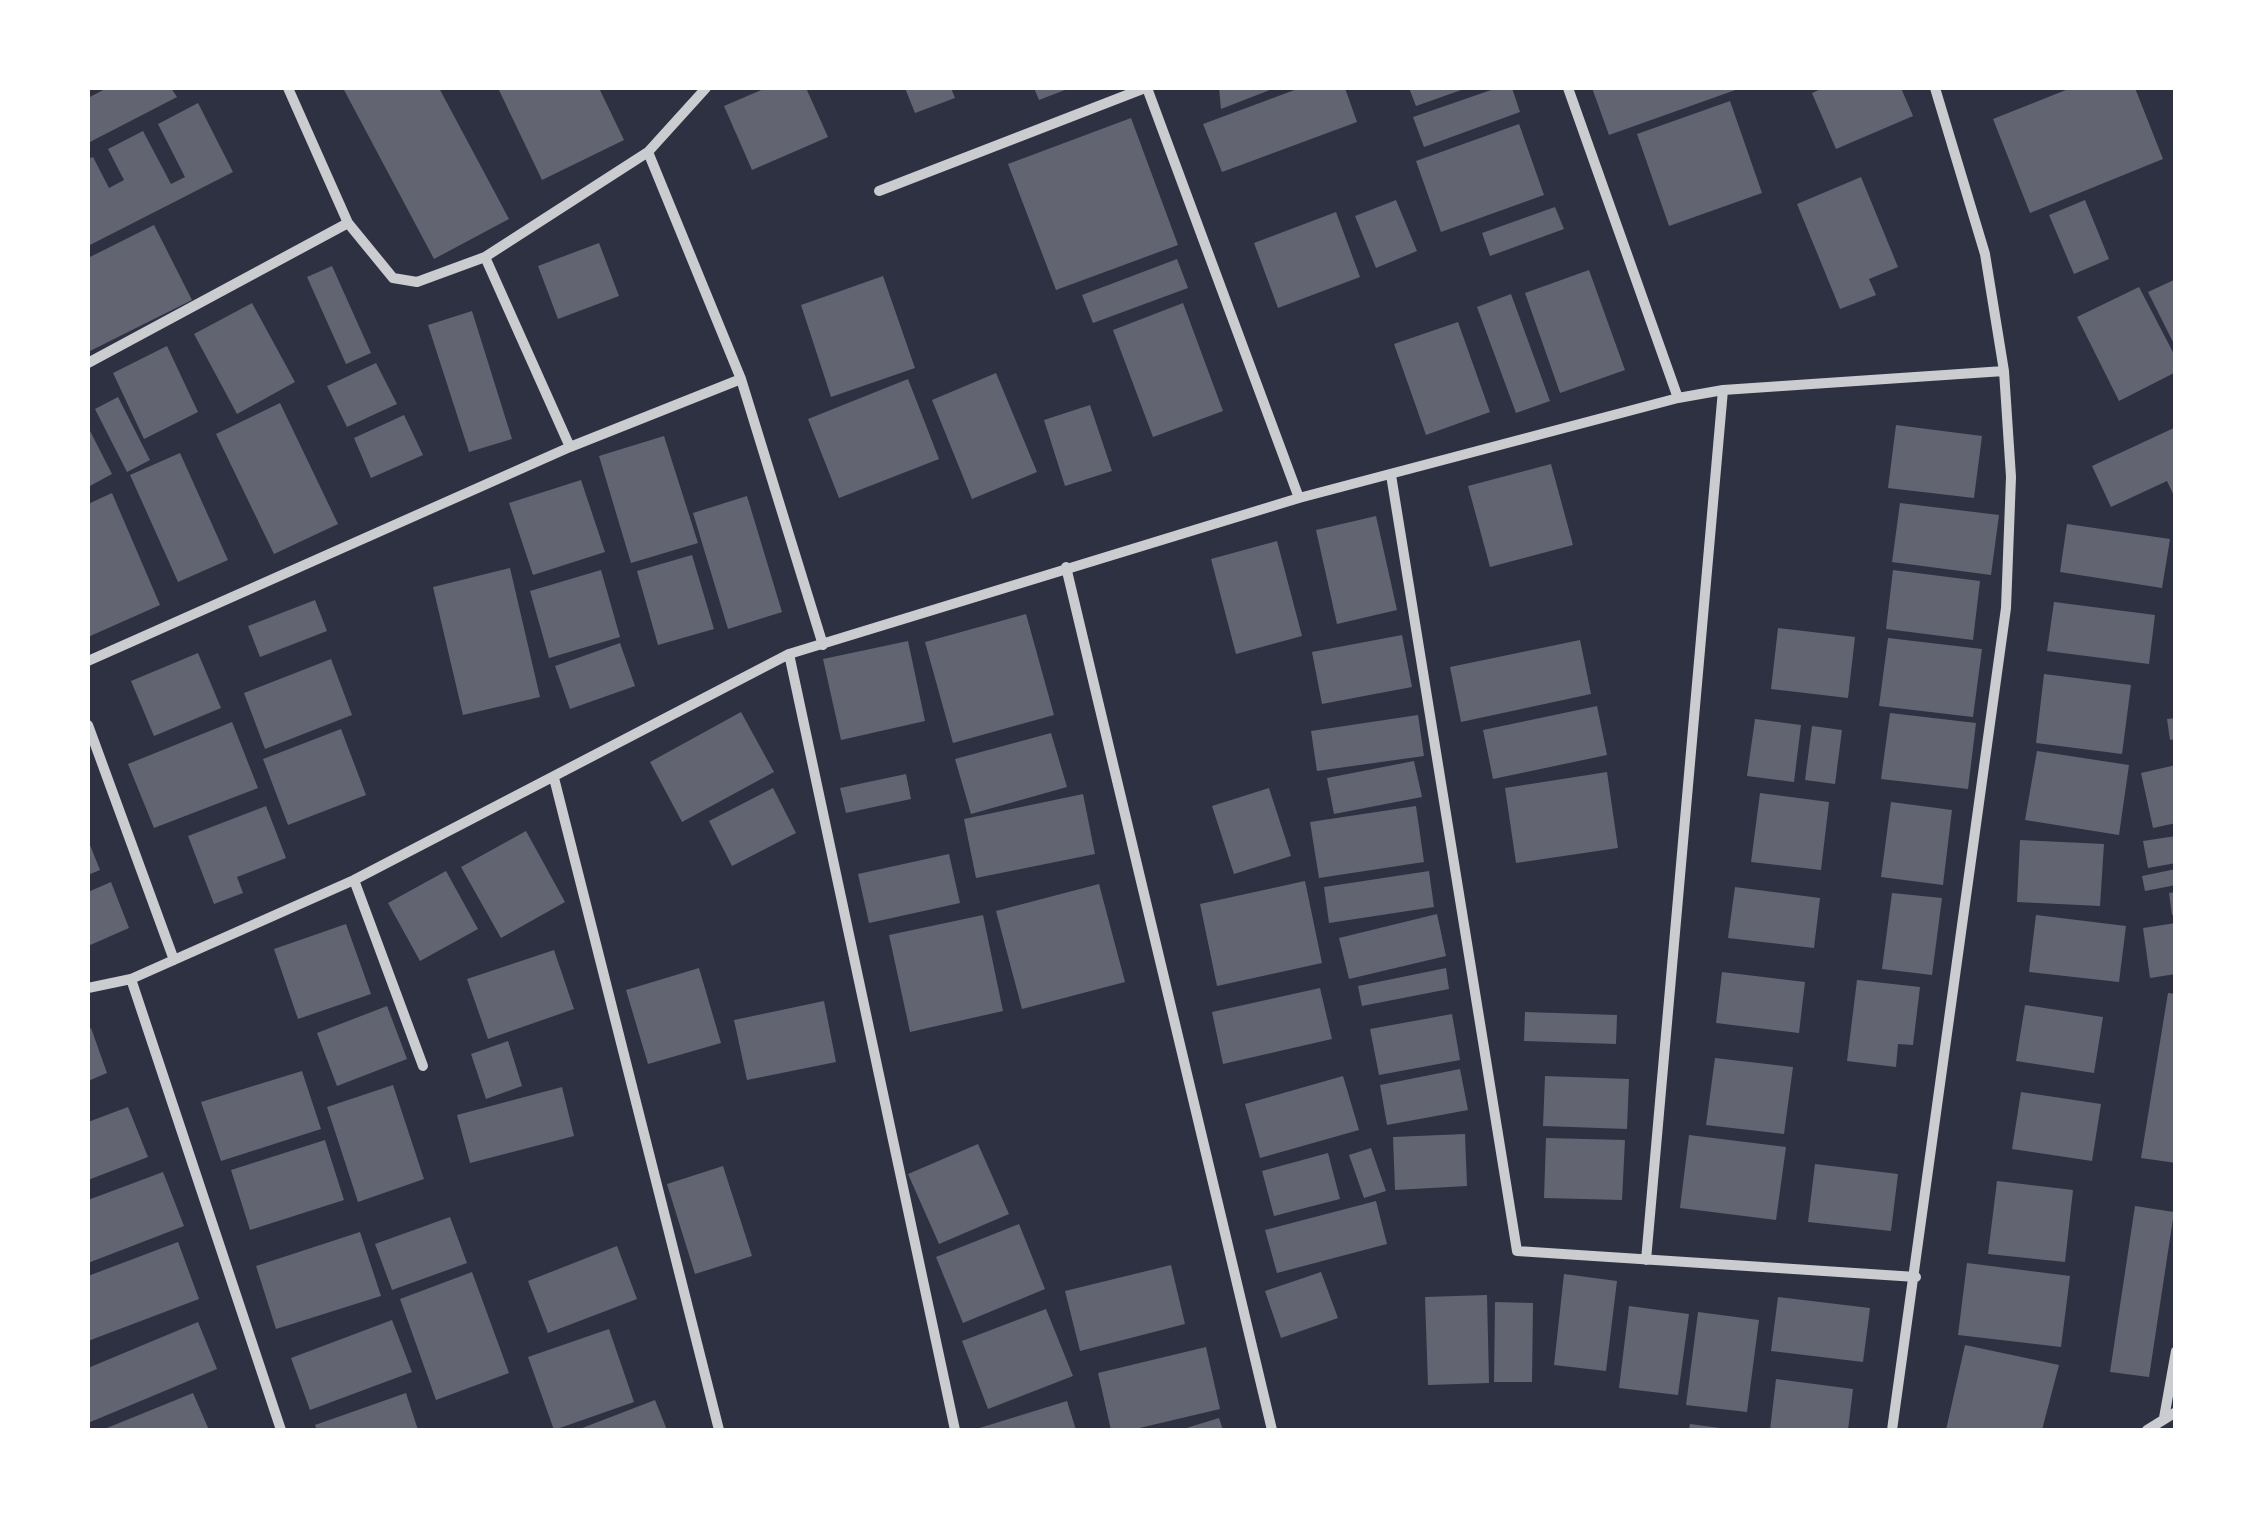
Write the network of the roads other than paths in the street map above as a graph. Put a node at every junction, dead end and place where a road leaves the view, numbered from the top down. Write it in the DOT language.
graph roads {
  1 [pos="288,88"];
  2 [pos="706,88"];
  3 [pos="1146,88"];
  4 [pos="1568,88"];
  5 [pos="1935,88"];
  6 [pos="648,152"];
  7 [pos="879,190"];
  8 [pos="348,223"];
  9 [pos="484,257"];
  10 [pos="88,364"];
  11 [pos="2004,371"];
  12 [pos="741,379"];
  13 [pos="1722,390"];
  14 [pos="1678,398"];
  15 [pos="570,447"];
  16 [pos="1391,475"];
  17 [pos="1299,498"];
  18 [pos="1066,567"];
  19 [pos="823,645"];
  20 [pos="789,654"];
  21 [pos="88,661"];
  22 [pos="88,725"];
  23 [pos="554,778"];
  24 [pos="354,880"];
  25 [pos="174,960"];
  26 [pos="131,978"];
  27 [pos="88,988"];
  28 [pos="423,1066"];
  29 [pos="1646,1260"];
  30 [pos="1916,1277"];
  31 [pos="2176,1352"];
  32 [pos="2176,1412"];
  33 [pos="2164,1418"];
  34 [pos="281,1430"];
  35 [pos="719,1430"];
  36 [pos="955,1430"];
  37 [pos="1272,1430"];
  38 [pos="1892,1430"];
  39 [pos="2146,1430"];
  1 -- 8 [label="street"];
  2 -- 6 [label="street"];
  3 -- 7 [label="street"];
  3 -- 17 [label="street"];
  4 -- 14 [label="street"];
  5 -- 11 [label="street"];
  6 -- 9 [label="street"];
  6 -- 12 [label="street"];
  8 -- 9 [label="street"];
  8 -- 10 [label="street"];
  9 -- 15 [label="street"];
  11 -- 13 [label="street"];
  11 -- 30 [label="street"];
  12 -- 15 [label="street"];
  12 -- 19 [label="street"];
  13 -- 14 [label="street"];
  13 -- 29 [label="street"];
  14 -- 16 [label="street"];
  15 -- 21 [label="street"];
  16 -- 17 [label="street"];
  16 -- 29 [label="street"];
  17 -- 18 [label="street"];
  18 -- 19 [label="street"];
  18 -- 37 [label="street"];
  19 -- 20 [label="street"];
  20 -- 23 [label="street"];
  20 -- 36 [label="street"];
  22 -- 25 [label="street"];
  23 -- 24 [label="street"];
  23 -- 35 [label="street"];
  24 -- 25 [label="street"];
  24 -- 28 [label="street"];
  25 -- 26 [label="street"];
  26 -- 27 [label="street"];
  26 -- 34 [label="street"];
  29 -- 30 [label="street"];
  30 -- 38 [label="street"];
  31 -- 33 [label="street"];
  32 -- 33 [label="street"];
  33 -- 39 [label="street"];
}
